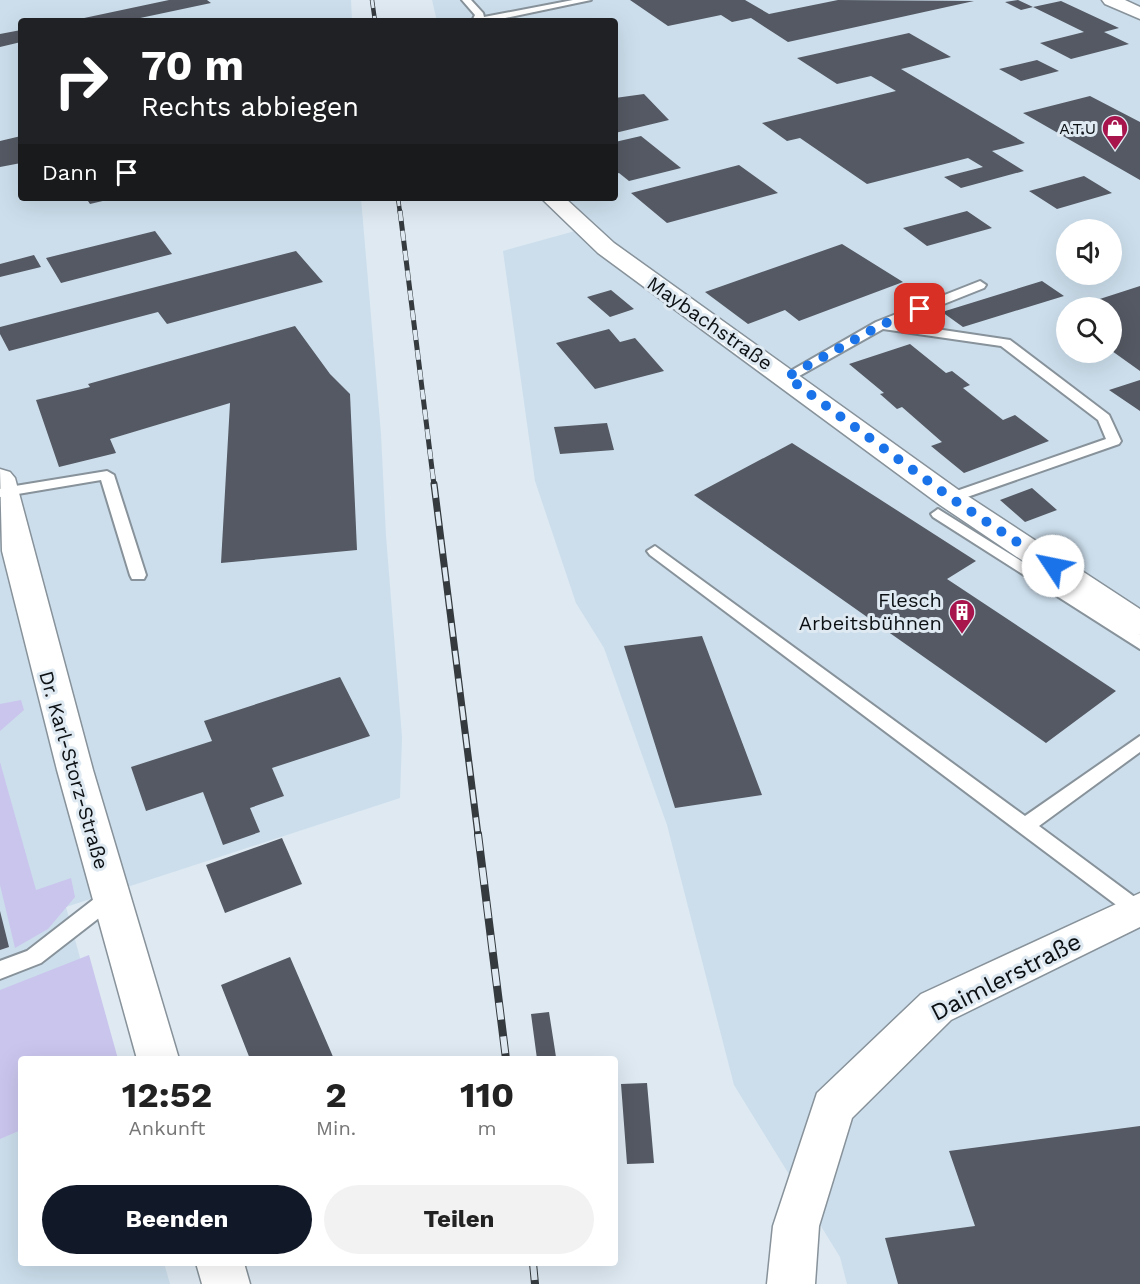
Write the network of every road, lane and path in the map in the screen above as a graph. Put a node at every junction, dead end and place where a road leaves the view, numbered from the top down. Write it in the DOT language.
graph roads {
  1 [pos="466,0"];
  2 [pos="588,0"];
  3 [pos="1111,0"];
  4 [pos="1140,14"];
  5 [pos="478,18"];
  6 [pos="493,18"];
  7 [pos="555,201"];
  8 [pos="980,285"];
  9 [pos="881,325"];
  10 [pos="787,377"];
  11 [pos="2,485"];
  12 [pos="944,506"];
  13 [pos="7,540"];
  14 [pos="654,551"];
  15 [pos="138,575"];
  16 [pos="1140,624"];
  17 [pos="1140,643"];
  18 [pos="1140,743"];
  19 [pos="1025,826"];
  20 [pos="110,898"];
  21 [pos="1139,910"];
  22 [pos="0,970"];
  23 [pos="157,1056"];
  24 [pos="221,1266"];
  25 [pos="226,1284"];
  26 [pos="791,1284"];
  1 -- 5 [label="lane"];
  2 -- 6 [label="lane"];
  3 -- 4 [label="street"];
  7 -- 10 [label="street, Maybachstraße"];
  8 -- 9 [label="lane"];
  9 -- 10 [label="lane"];
  9 -- 12 [label="lane"];
  10 -- 12 [label="street, Maybachstraße"];
  11 -- 13 [label="street, Dr. Karl-Storz-Straße"];
  11 -- 15 [label="lane"];
  12 -- 16 [label="street, Maybachstraße"];
  12 -- 17 [label="lane"];
  13 -- 20 [label="street, Dr. Karl-Storz-Straße"];
  14 -- 19 [label="lane"];
  18 -- 19 [label="lane"];
  19 -- 21 [label="lane"];
  20 -- 22 [label="lane"];
  20 -- 23 [label="street, Dr. Karl-Storz-Straße"];
  21 -- 26 [label="street, Daimlerstraße"];
  24 -- 25 [label="street"];
}
